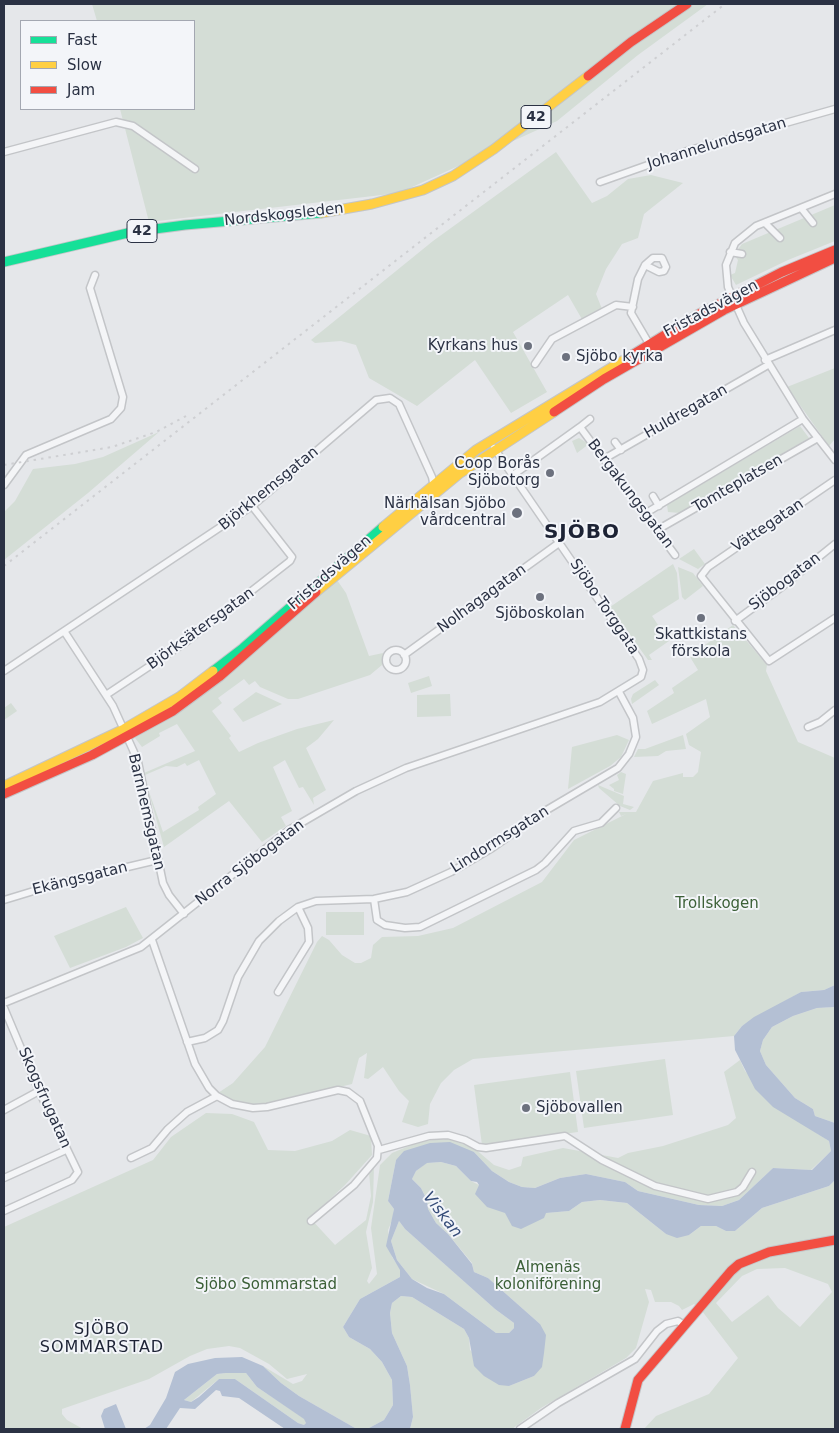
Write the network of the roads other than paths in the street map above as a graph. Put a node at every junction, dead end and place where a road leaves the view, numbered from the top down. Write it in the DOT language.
graph roads {
  1 [pos="687,4"];
  2 [pos="835,109"];
  3 [pos="4,152"];
  4 [pos="195,169"];
  5 [pos="600,182"];
  6 [pos="835,194"];
  7 [pos="801,208"];
  8 [pos="765,223"];
  9 [pos="814,223"];
  10 [pos="780,238"];
  11 [pos="835,250"];
  12 [pos="730,252"];
  13 [pos="742,254"];
  14 [pos="835,258"];
  15 [pos="4,262"];
  16 [pos="644,265"];
  17 [pos="96,275"];
  18 [pos="734,301"];
  19 [pos="632,307"];
  20 [pos="835,330"];
  21 [pos="651,347"];
  22 [pos="767,362"];
  23 [pos="535,364"];
  24 [pos="590,419"];
  25 [pos="803,419"];
  26 [pos="580,427"];
  27 [pos="818,438"];
  28 [pos="489,441"];
  29 [pos="615,442"];
  30 [pos="835,445"];
  31 [pos="495,449"];
  32 [pos="626,450"];
  33 [pos="829,452"];
  34 [pos="604,460"];
  35 [pos="835,460"];
  36 [pos="513,475"];
  37 [pos="835,480"];
  38 [pos="4,485"];
  39 [pos="434,489"];
  40 [pos="653,496"];
  41 [pos="252,506"];
  42 [pos="659,506"];
  43 [pos="646,513"];
  44 [pos="657,530"];
  45 [pos="560,543"];
  46 [pos="835,544"];
  47 [pos="675,555"];
  48 [pos="835,618"];
  49 [pos="735,621"];
  50 [pos="64,631"];
  51 [pos="404,655"];
  52 [pos="4,671"];
  53 [pos="641,677"];
  54 [pos="619,692"];
  55 [pos="106,695"];
  56 [pos="835,710"];
  57 [pos="808,727"];
  58 [pos="126,733"];
  59 [pos="4,786"];
  60 [pos="4,794"];
  61 [pos="616,808"];
  62 [pos="157,860"];
  63 [pos="374,899"];
  64 [pos="4,900"];
  65 [pos="298,907"];
  66 [pos="184,914"];
  67 [pos="152,940"];
  68 [pos="278,992"];
  69 [pos="4,1003"];
  70 [pos="4,1008"];
  71 [pos="187,1042"];
  72 [pos="39,1091"];
  73 [pos="216,1096"];
  74 [pos="4,1110"];
  75 [pos="66,1150"];
  76 [pos="379,1150"];
  77 [pos="131,1158"];
  78 [pos="752,1172"];
  79 [pos="4,1178"];
  80 [pos="4,1211"];
  81 [pos="311,1221"];
  82 [pos="835,1240"];
  83 [pos="684,1324"];
  84 [pos="520,1429"];
  85 [pos="625,1429"];
  1 -- 15 [label="street, Nordskogsleden / 42"];
  2 -- 5 [label="street, Johannelundsgatan"];
  3 -- 4 [label="street"];
  6 -- 7 [label="street"];
  7 -- 8 [label="street"];
  7 -- 9 [label="street"];
  8 -- 10 [label="street"];
  8 -- 12 [label="street"];
  11 -- 18 [label="street, Fristadsvägen"];
  12 -- 13 [label="street"];
  12 -- 18 [label="street"];
  14 -- 18 [label="street, Fristadsvägen"];
  16 -- 19 [label="street"];
  17 -- 38 [label="street"];
  18 -- 21 [label="street, Fristadsvägen"];
  18 -- 22 [label="street"];
  19 -- 21 [label="street"];
  19 -- 23 [label="street"];
  20 -- 22 [label="street, Huldregatan"];
  21 -- 28 [label="street, Fristadsvägen"];
  21 -- 31 [label="street, Fristadsvägen"];
  22 -- 25 [label="street"];
  22 -- 32 [label="street, Huldregatan"];
  24 -- 26 [label="street"];
  25 -- 27 [label="street"];
  25 -- 42 [label="street, Tomteplatsen"];
  26 -- 34 [label="street, Bergakungsgatan"];
  26 -- 36 [label="street, Bergakungsgatan"];
  27 -- 33 [label="street"];
  27 -- 44 [label="street, Tomteplatsen"];
  28 -- 31 [label="street, Sjöbo Torggata"];
  28 -- 39 [label="street, Fristadsvägen"];
  29 -- 32 [label="street"];
  30 -- 33 [label="street"];
  31 -- 36 [label="street, Sjöbo Torggata"];
  31 -- 39 [label="street, Fristadsvägen"];
  32 -- 34 [label="street, Huldregatan"];
  33 -- 35 [label="street"];
  34 -- 43 [label="street, Bergakungsgatan"];
  36 -- 45 [label="street, Sjöbo Torggata"];
  37 -- 49 [label="street, Vättegatan"];
  39 -- 41 [label="street, Björkhemsgatan"];
  39 -- 58 [label="street, Fristadsvägen"];
  40 -- 42 [label="street"];
  41 -- 50 [label="street, Björkhemsgatan"];
  41 -- 55 [label="street, Björksätersgatan"];
  42 -- 43 [label="street, Tomteplatsen"];
  43 -- 44 [label="street, Bergakungsgatan"];
  44 -- 47 [label="street, Bergakungsgatan"];
  45 -- 51 [label="street, Nolhagagatan"];
  45 -- 53 [label="street, Sjöbo Torggata"];
  46 -- 49 [label="street, Sjöbogatan"];
  48 -- 49 [label="street"];
  50 -- 52 [label="street, Björkhemsgatan"];
  50 -- 55 [label="street, Barnhemsgatan"];
  53 -- 54 [label="street, Norra Sjöbogatan"];
  54 -- 63 [label="street, Lindormsgatan"];
  54 -- 66 [label="street, Norra Sjöbogatan"];
  55 -- 58 [label="street, Barnhemsgatan"];
  56 -- 57 [label="street"];
  58 -- 59 [label="street, Fristadsvägen"];
  58 -- 60 [label="street, Fristadsvägen"];
  58 -- 62 [label="street, Barnhemsgatan"];
  61 -- 63 [label="street"];
  62 -- 64 [label="street, Ekängsgatan"];
  62 -- 66 [label="street, Barnhemsgatan"];
  63 -- 65 [label="street, Lindormsgatan"];
  65 -- 68 [label="street"];
  65 -- 71 [label="street, Lindormsgatan"];
  66 -- 67 [label="street, Norra Sjöbogatan"];
  67 -- 69 [label="street, Norra Sjöbogatan"];
  67 -- 71 [label="street"];
  70 -- 72 [label="street, Skogsfrugatan"];
  71 -- 73 [label="street"];
  72 -- 74 [label="street"];
  72 -- 75 [label="street, Skogsfrugatan"];
  73 -- 76 [label="street"];
  73 -- 77 [label="street"];
  75 -- 79 [label="street"];
  75 -- 80 [label="street, Skogsfrugatan"];
  76 -- 78 [label="street"];
  76 -- 81 [label="street"];
  82 -- 83 [label="street"];
  83 -- 84 [label="street"];
  83 -- 85 [label="street"];
}
